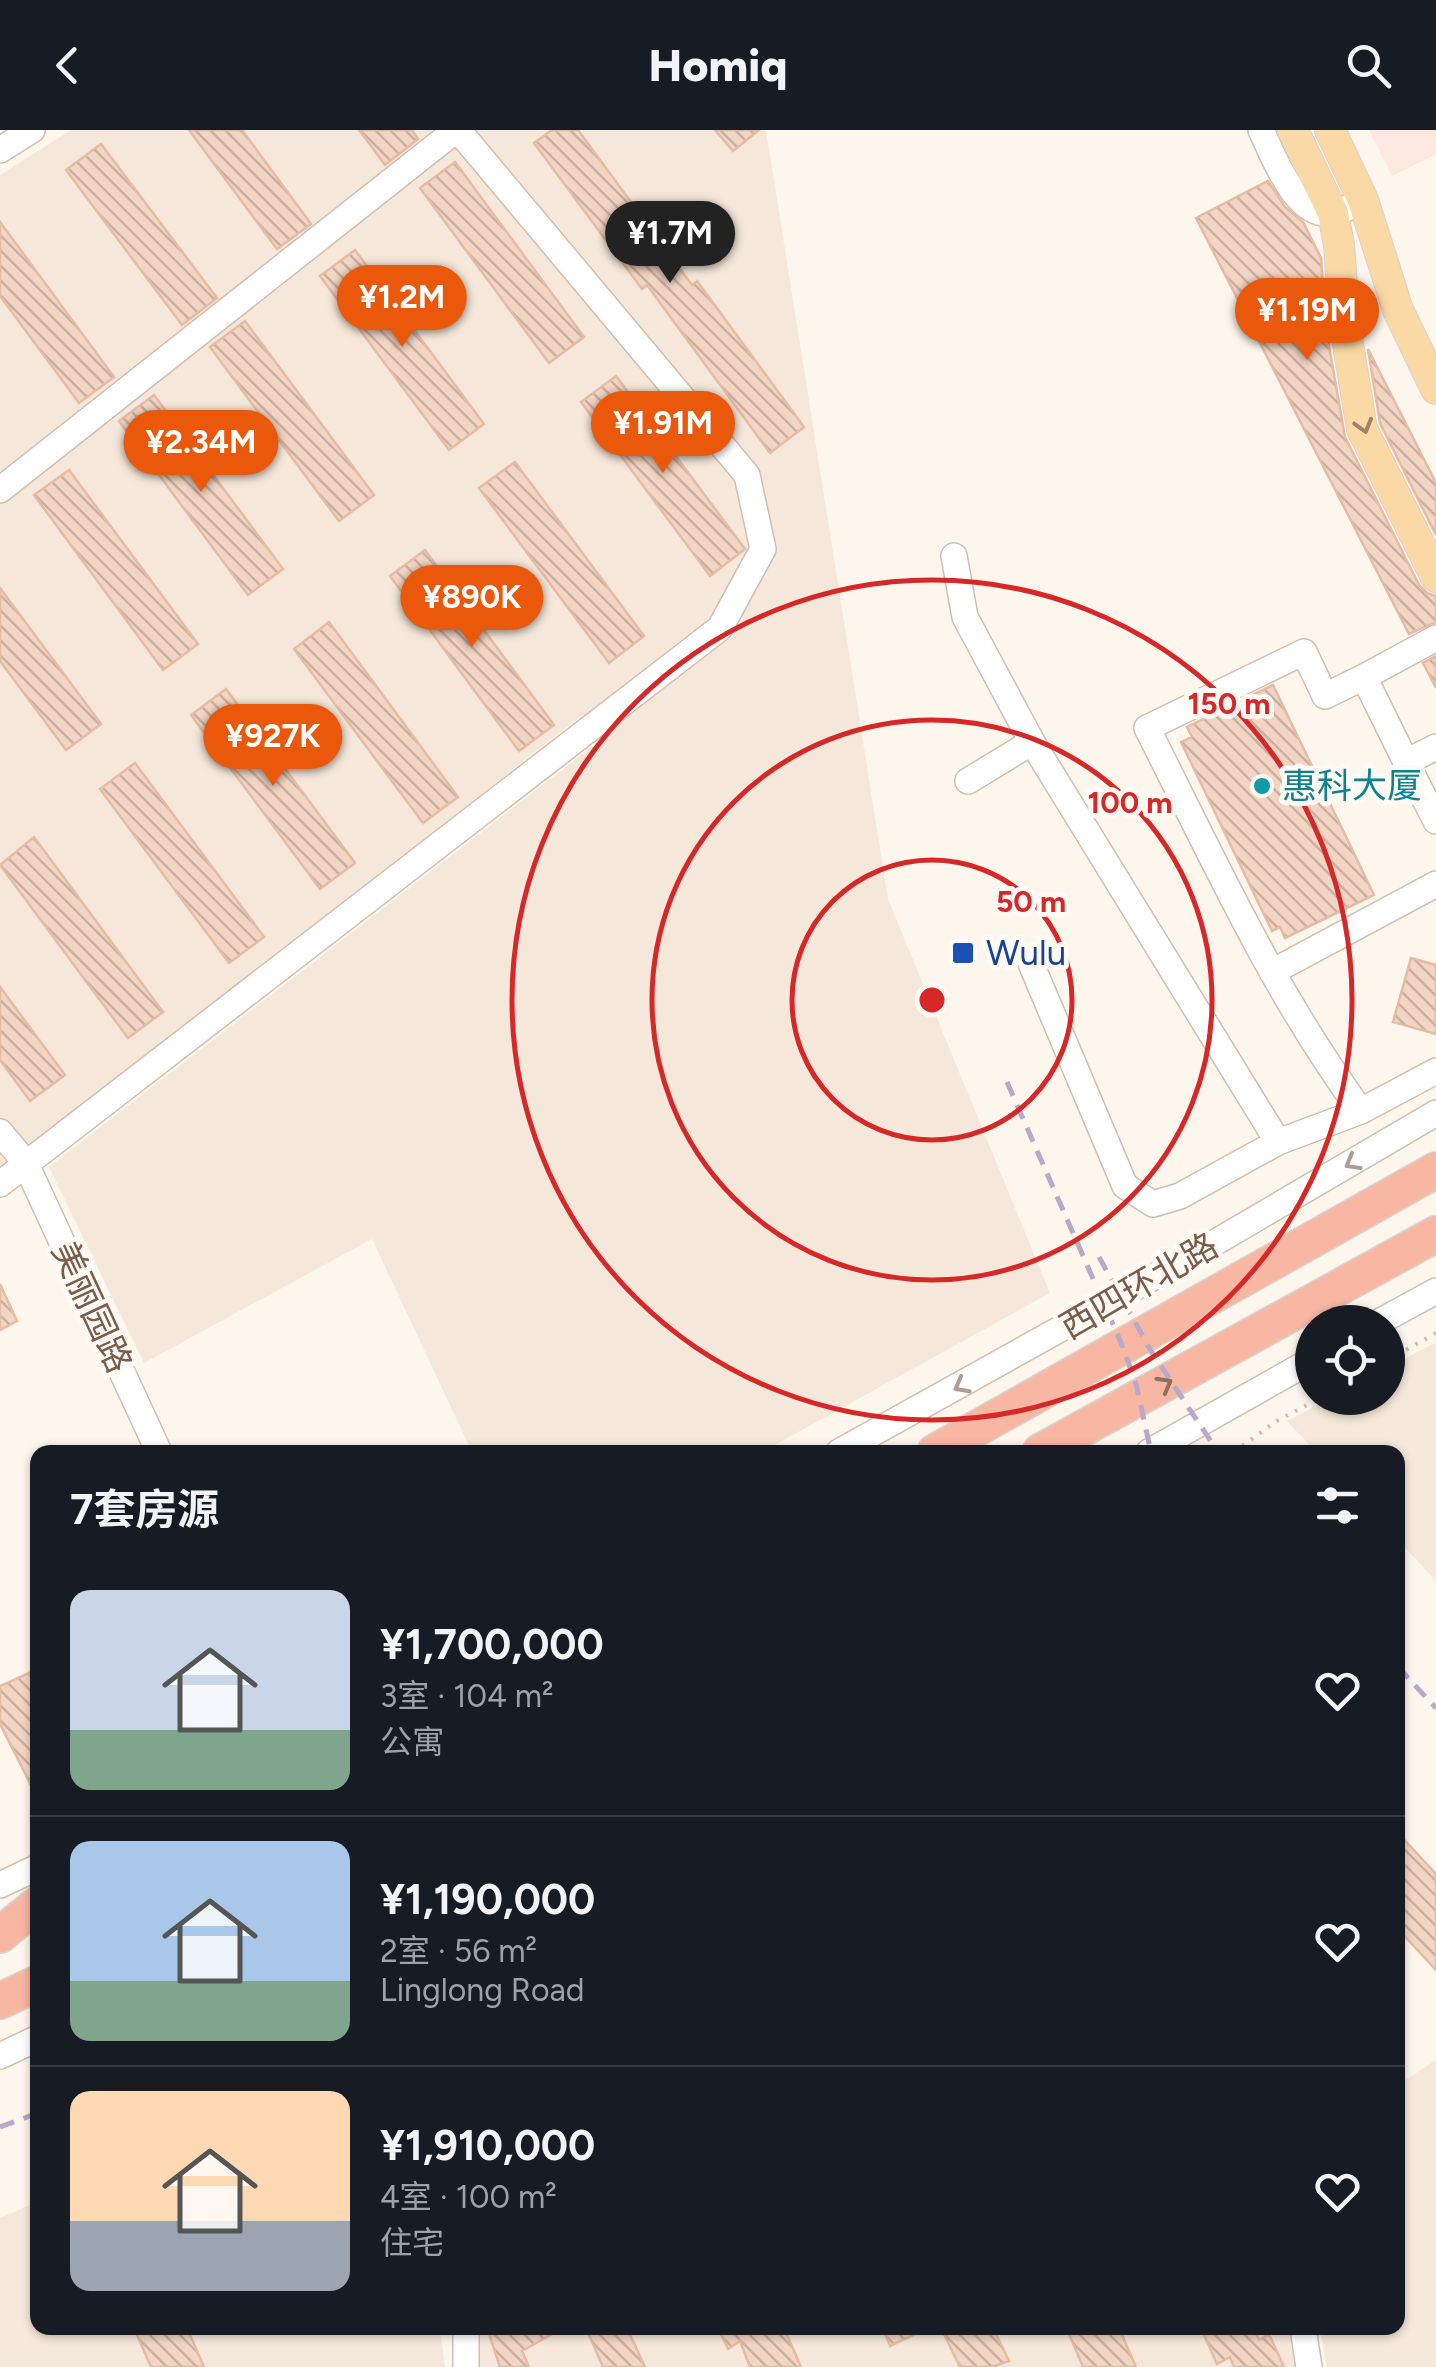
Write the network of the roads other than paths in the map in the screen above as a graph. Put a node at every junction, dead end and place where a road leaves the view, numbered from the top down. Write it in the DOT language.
graph roads {
  1 [pos="32,130"];
  2 [pos="457,130"];
  3 [pos="1260,130"];
  4 [pos="1293,130"];
  5 [pos="1330,130"];
  6 [pos="0,150"];
  7 [pos="1363,200"];
  8 [pos="1333,214"];
  9 [pos="1434,380"];
  10 [pos="0,490"];
  11 [pos="954,556"];
  12 [pos="1436,577"];
  13 [pos="1436,638"];
  14 [pos="1364,677"];
  15 [pos="1032,742"];
  16 [pos="1436,747"];
  17 [pos="1406,762"];
  18 [pos="968,781"];
  19 [pos="1436,820"];
  20 [pos="1436,884"];
  21 [pos="1032,966"];
  22 [pos="1272,972"];
  23 [pos="1436,1071"];
  24 [pos="1362,1111"];
  25 [pos="1436,1113"];
  26 [pos="0,1132"];
  27 [pos="1278,1142"];
  28 [pos="25,1162"];
  29 [pos="1436,1170"];
  30 [pos="0,1184"];
  31 [pos="1436,1234"];
  32 [pos="1436,1291"];
  33 [pos="1405,1308"];
  34 [pos="1295,1370"];
  35 [pos="156,1445"];
  36 [pos="852,1445"];
  37 [pos="947,1445"];
  38 [pos="1053,1445"];
  39 [pos="1161,1445"];
  40 [pos="30,1872"];
  41 [pos="0,1885"];
  42 [pos="30,1911"];
  43 [pos="30,1932"];
  44 [pos="0,1935"];
  45 [pos="0,1946"];
  46 [pos="30,1987"];
  47 [pos="30,1996"];
  48 [pos="0,2002"];
  49 [pos="30,2042"];
  50 [pos="0,2056"];
  51 [pos="466,2335"];
  52 [pos="1303,2335"];
  53 [pos="466,2367"];
  54 [pos="1309,2367"];
  1 -- 6 [label="street"];
  2 -- 10 [label="street"];
  2 -- 28 [label="street"];
  3 -- 8 [label="street"];
  4 -- 8 [label="main road"];
  5 -- 7 [label="main road"];
  7 -- 8 [label="street"];
  7 -- 9 [label="main road"];
  8 -- 12 [label="main road, one-way"];
  11 -- 15 [label="street"];
  13 -- 14 [label="street"];
  14 -- 17 [label="street"];
  14 -- 22 [label="street"];
  15 -- 18 [label="street"];
  15 -- 27 [label="street"];
  16 -- 17 [label="street"];
  17 -- 19 [label="street"];
  20 -- 22 [label="street"];
  21 -- 27 [label="street"];
  22 -- 24 [label="street"];
  23 -- 24 [label="street"];
  24 -- 27 [label="street"];
  25 -- 36 [label="street, 西四环北路, one-way"];
  26 -- 28 [label="street, 美丽园路"];
  28 -- 30 [label="street"];
  28 -- 35 [label="street, 美丽园路"];
  29 -- 37 [label="highway, 西四环北路"];
  38 -- 31 [label="highway, one-way"];
  32 -- 33 [label="street"];
  34 -- 39 [label="street"];
  40 -- 41 [label="street"];
  42 -- 44 [label="highway"];
  43 -- 45 [label="highway"];
  46 -- 48 [label="highway"];
  47 -- 48 [label="highway"];
  49 -- 50 [label="street"];
  51 -- 53 [label="street"];
  52 -- 54 [label="street"];
}
